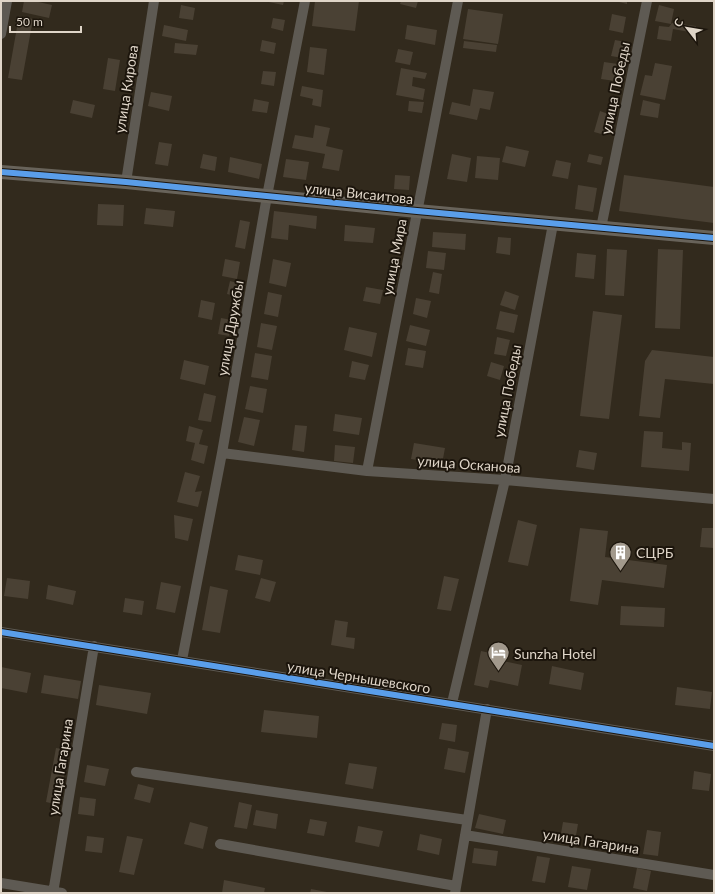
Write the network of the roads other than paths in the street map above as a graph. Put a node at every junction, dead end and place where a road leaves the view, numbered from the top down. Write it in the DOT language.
graph roads {
  1 [pos="7,1"];
  2 [pos="154,1"];
  3 [pos="305,1"];
  4 [pos="458,1"];
  5 [pos="647,1"];
  6 [pos="1,34"];
  7 [pos="1,172"];
  8 [pos="126,182"];
  9 [pos="267,196"];
  10 [pos="417,211"];
  11 [pos="552,224"];
  12 [pos="601,228"];
  13 [pos="714,238"];
  14 [pos="222,454"];
  15 [pos="367,471"];
  16 [pos="505,480"];
  17 [pos="714,500"];
  18 [pos="1,632"];
  19 [pos="94,646"];
  20 [pos="182,660"];
  21 [pos="452,704"];
  22 [pos="487,709"];
  23 [pos="714,746"];
  24 [pos="136,772"];
  25 [pos="467,820"];
  26 [pos="464,835"];
  27 [pos="220,844"];
  28 [pos="714,875"];
  29 [pos="1,883"];
  30 [pos="456,889"];
  31 [pos="56,892"];
  1 -- 6 [label="street"];
  2 -- 8 [label="street, улица Кирова"];
  3 -- 9 [label="street, улица Дружбы"];
  4 -- 10 [label="street, улица Мира"];
  5 -- 12 [label="street, улица Победы"];
  7 -- 8 [label="street, улица Висаитова"];
  8 -- 9 [label="street, улица Висаитова"];
  9 -- 10 [label="street, улица Висаитова"];
  9 -- 14 [label="street, улица Дружбы"];
  10 -- 11 [label="street, улица Висаитова"];
  10 -- 15 [label="street, улица Мира"];
  11 -- 12 [label="street, улица Висаитова"];
  11 -- 16 [label="street, улица Победы"];
  12 -- 13 [label="street, улица Висаитова"];
  14 -- 15 [label="street, улица Осканова"];
  14 -- 20 [label="street, улица Дружбы"];
  15 -- 16 [label="street, улица Осканова"];
  16 -- 17 [label="street, улица Осканова"];
  16 -- 21 [label="street, улица Победы"];
  18 -- 19 [label="street, улица Чернышевского"];
  19 -- 20 [label="street, улица Чернышевского"];
  19 -- 31 [label="street, улица Гагарина"];
  20 -- 21 [label="street, улица Чернышевского"];
  21 -- 22 [label="street, улица Чернышевского"];
  22 -- 23 [label="street, улица Чернышевского"];
  22 -- 25 [label="street"];
  24 -- 25 [label="street"];
  25 -- 26 [label="street"];
  26 -- 28 [label="street, улица Гагарина"];
  26 -- 30 [label="street"];
  27 -- 30 [label="street"];
  29 -- 31 [label="street"];
}
